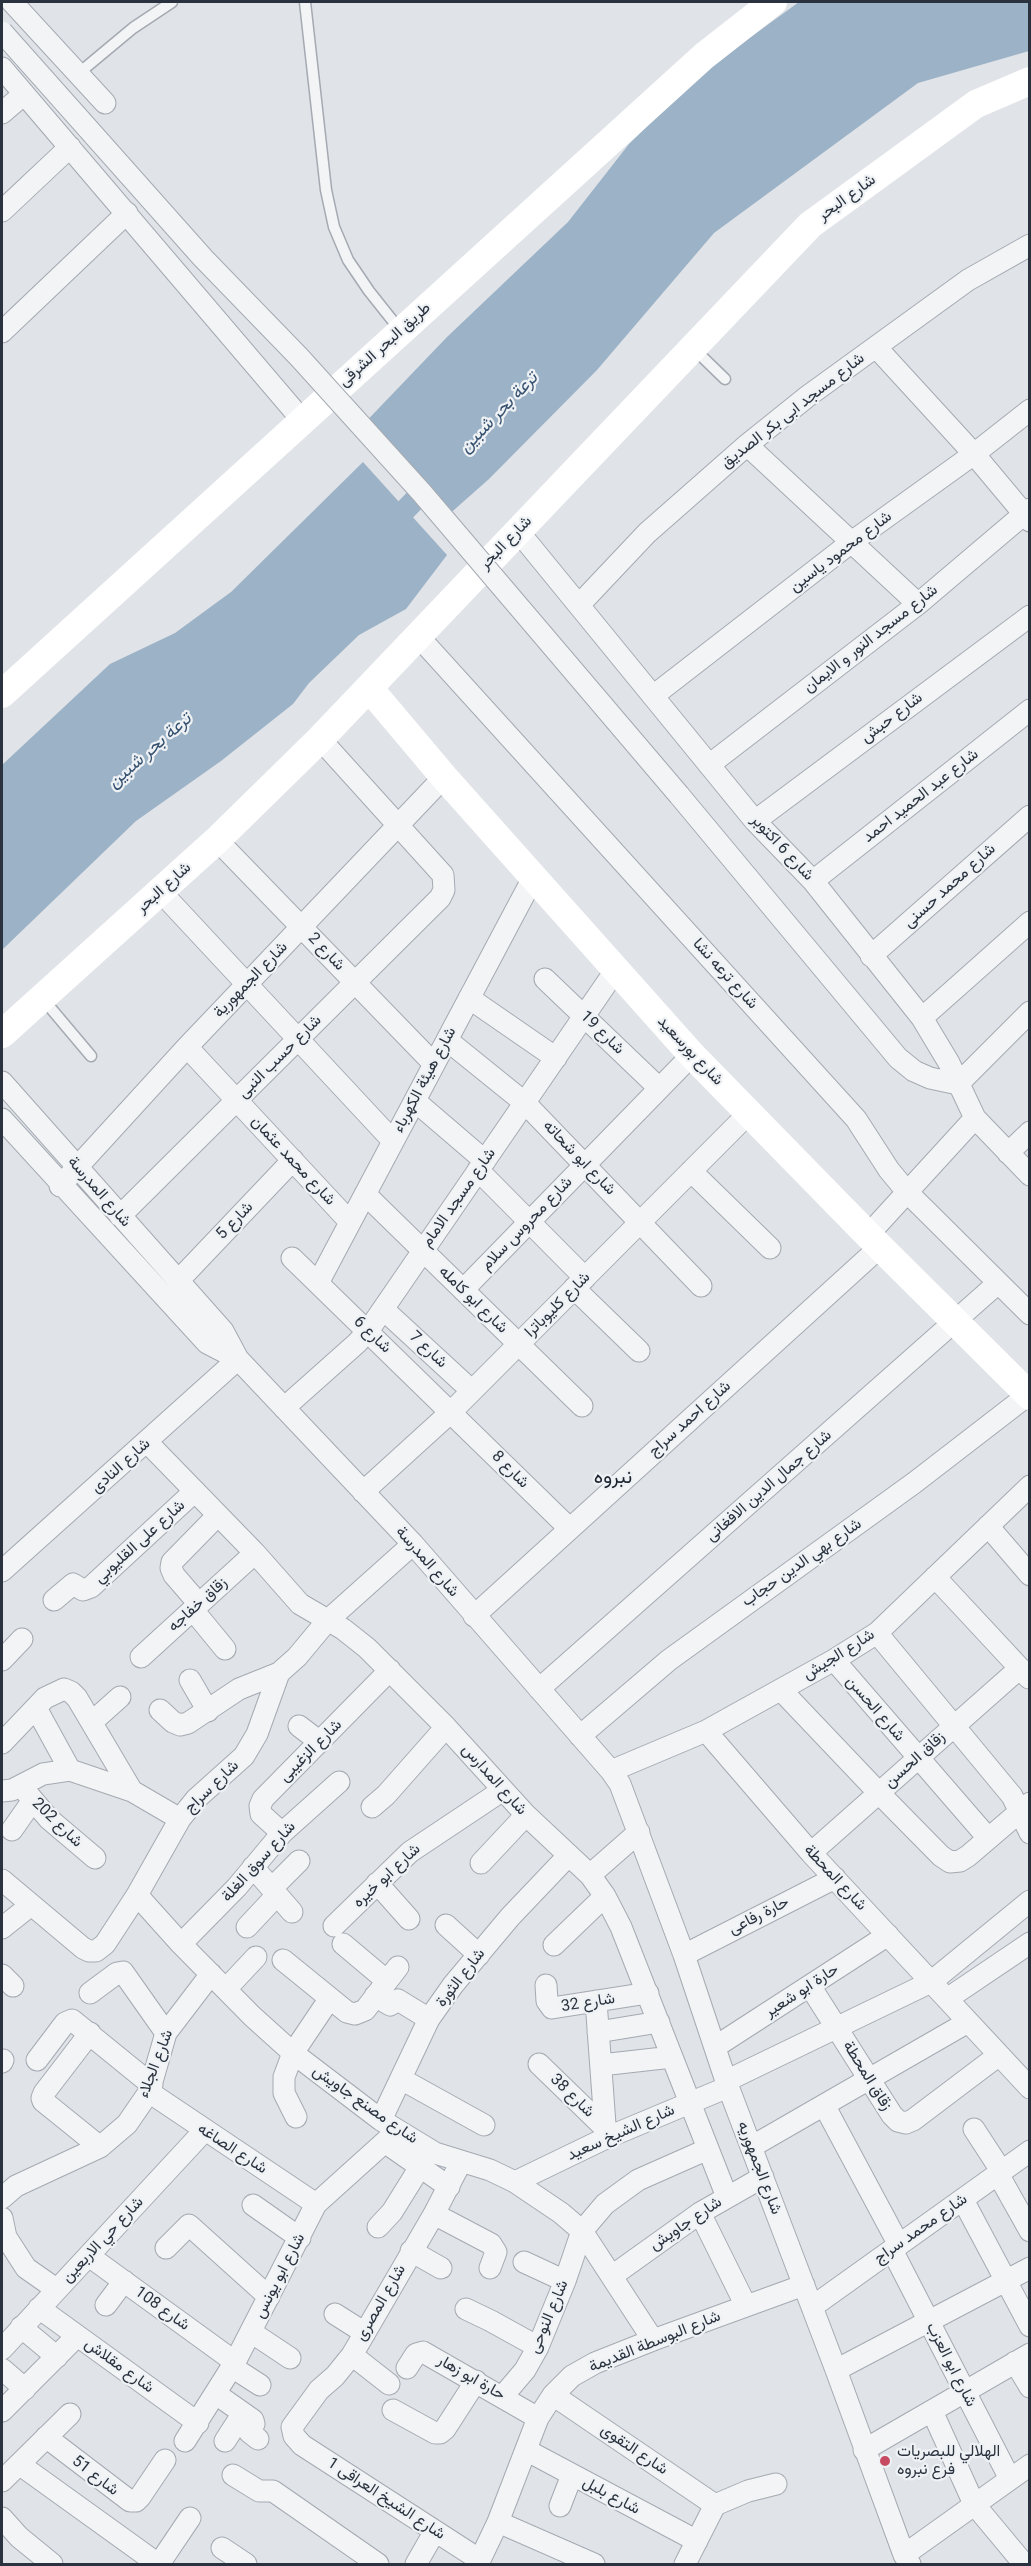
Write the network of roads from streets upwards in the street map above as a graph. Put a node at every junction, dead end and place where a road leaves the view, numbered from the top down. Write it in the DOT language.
graph roads {
  1 [pos="12,2"];
  2 [pos="772,2"];
  3 [pos="2,32"];
  4 [pos="2,68"];
  5 [pos="1029,81"];
  6 [pos="24,94"];
  7 [pos="105,103"];
  8 [pos="2,112"];
  9 [pos="70,147"];
  10 [pos="2,211"];
  11 [pos="127,213"];
  12 [pos="1029,245"];
  13 [pos="2,332"];
  14 [pos="876,346"];
  15 [pos="1029,410"];
  16 [pos="302,420"];
  17 [pos="747,444"];
  18 [pos="974,454"];
  19 [pos="1027,514"];
  20 [pos="518,531"];
  21 [pos="853,542"];
  22 [pos="918,603"];
  23 [pos="579,606"];
  24 [pos="1029,616"];
  25 [pos="418,636"];
  26 [pos="369,688"];
  27 [pos="2,694"];
  28 [pos="653,696"];
  29 [pos="1029,710"];
  30 [pos="320,739"];
  31 [pos="709,765"];
  32 [pos="444,777"];
  33 [pos="1029,816"];
  34 [pos="755,821"];
  35 [pos="398,825"];
  36 [pos="217,840"];
  37 [pos="533,878"];
  38 [pos="813,881"];
  39 [pos="160,891"];
  40 [pos="1029,922"];
  41 [pos="301,927"];
  42 [pos="871,956"];
  43 [pos="615,971"];
  44 [pos="544,979"];
  45 [pos="355,982"];
  46 [pos="246,984"];
  47 [pos="469,998"];
  48 [pos="1029,1012"];
  49 [pos="585,1017"];
  50 [pos="922,1018"];
  51 [pos="2,1034"];
  52 [pos="298,1039"];
  53 [pos="447,1040"];
  54 [pos="187,1047"];
  55 [pos="692,1055"];
  56 [pos="556,1058"];
  57 [pos="434,1064"];
  58 [pos="2,1082"];
  59 [pos="958,1084"];
  60 [pos="659,1088"];
  61 [pos="236,1100"];
  62 [pos="415,1101"];
  63 [pos="525,1103"];
  64 [pos="748,1113"];
  65 [pos="975,1118"];
  66 [pos="2,1119"];
  67 [pos="1029,1132"];
  68 [pos="393,1141"];
  69 [pos="1008,1153"];
  70 [pos="293,1160"];
  71 [pos="585,1164"];
  72 [pos="482,1165"];
  73 [pos="77,1167"];
  74 [pos="691,1171"];
  75 [pos="1029,1175"];
  76 [pos="60,1186"];
  77 [pos="908,1193"];
  78 [pos="365,1194"];
  79 [pos="120,1216"];
  80 [pos="350,1222"];
  81 [pos="529,1222"];
  82 [pos="641,1222"];
  83 [pos="874,1241"];
  84 [pos="770,1248"];
  85 [pos="423,1250"];
  86 [pos="292,1258"];
  87 [pos="178,1281"];
  88 [pos="318,1283"];
  89 [pos="579,1283"];
  90 [pos="998,1283"];
  91 [pos="701,1286"];
  92 [pos="463,1290"];
  93 [pos="383,1310"];
  94 [pos="1029,1314"];
  95 [pos="956,1322"];
  96 [pos="368,1331"];
  97 [pos="519,1344"];
  98 [pos="639,1351"];
  99 [pos="238,1359"];
  100 [pos="472,1391"];
  101 [pos="1029,1395"];
  102 [pos="582,1406"];
  103 [pos="284,1408"];
  104 [pos="451,1412"];
  105 [pos="147,1442"];
  106 [pos="195,1491"];
  107 [pos="1028,1491"];
  108 [pos="363,1492"];
  109 [pos="218,1515"];
  110 [pos="988,1526"];
  111 [pos="568,1528"];
  112 [pos="413,1544"];
  113 [pos="255,1553"];
  114 [pos="2,1571"];
  115 [pos="1029,1575"];
  116 [pos="935,1577"];
  117 [pos="54,1600"];
  118 [pos="196,1607"];
  119 [pos="474,1616"];
  120 [pos="327,1622"];
  121 [pos="877,1633"];
  122 [pos="22,1639"];
  123 [pos="225,1649"];
  124 [pos="141,1657"];
  125 [pos="2,1660"];
  126 [pos="834,1660"];
  127 [pos="390,1671"];
  128 [pos="279,1673"];
  129 [pos="1027,1675"];
  130 [pos="190,1680"];
  131 [pos="538,1689"];
  132 [pos="782,1690"];
  133 [pos="120,1697"];
  134 [pos="36,1708"];
  135 [pos="160,1710"];
  136 [pos="208,1711"];
  137 [pos="92,1722"];
  138 [pos="299,1725"];
  139 [pos="955,1725"];
  140 [pos="446,1727"];
  141 [pos="706,1731"];
  142 [pos="580,1736"];
  143 [pos="320,1742"];
  144 [pos="2,1743"];
  145 [pos="918,1758"];
  146 [pos="70,1770"];
  147 [pos="611,1771"];
  148 [pos="339,1782"];
  149 [pos="503,1790"];
  150 [pos="132,1791"];
  151 [pos="18,1792"];
  152 [pos="879,1793"];
  153 [pos="372,1806"];
  154 [pos="1025,1807"];
  155 [pos="526,1815"];
  156 [pos="180,1819"];
  157 [pos="12,1830"];
  158 [pos="639,1832"];
  159 [pos="282,1833"];
  160 [pos="1029,1833"];
  161 [pos="988,1838"];
  162 [pos="811,1853"];
  163 [pos="568,1856"];
  164 [pos="95,1858"];
  165 [pos="299,1861"];
  166 [pos="481,1863"];
  167 [pos="253,1868"];
  168 [pos="590,1875"];
  169 [pos="835,1878"];
  170 [pos="2,1880"];
  171 [pos="377,1883"];
  172 [pos="274,1892"];
  173 [pos="137,1895"];
  174 [pos="605,1896"];
  175 [pos="1029,1901"];
  176 [pos="32,1905"];
  177 [pos="292,1912"];
  178 [pos="409,1919"];
  179 [pos="446,1925"];
  180 [pos="247,1926"];
  181 [pos="2,1928"];
  182 [pos="888,1935"];
  183 [pos="1029,1943"];
  184 [pos="181,1944"];
  185 [pos="554,1945"];
  186 [pos="479,1955"];
  187 [pos="684,1955"];
  188 [pos="256,1957"];
  189 [pos="283,1960"];
  190 [pos="211,1974"];
  191 [pos="387,1982"];
  192 [pos="931,1982"];
  193 [pos="546,1985"];
  194 [pos="810,1986"];
  195 [pos="226,1989"];
  196 [pos="648,1993"];
  197 [pos="90,1994"];
  198 [pos="330,1998"];
  199 [pos="948,2000"];
  200 [pos="596,2001"];
  201 [pos="429,2019"];
  202 [pos="659,2022"];
  203 [pos="968,2022"];
  204 [pos="837,2028"];
  205 [pos="598,2032"];
  206 [pos="90,2033"];
  207 [pos="166,2033"];
  208 [pos="715,2047"];
  209 [pos="293,2053"];
  210 [pos="999,2055"];
  211 [pos="672,2057"];
  212 [pos="37,2060"];
  213 [pos="539,2064"];
  214 [pos="601,2065"];
  215 [pos="401,2079"];
  216 [pos="869,2079"];
  217 [pos="727,2084"];
  218 [pos="1029,2088"];
  219 [pos="150,2089"];
  220 [pos="690,2102"];
  221 [pos="824,2105"];
  222 [pos="296,2117"];
  223 [pos="484,2125"];
  224 [pos="974,2130"];
  225 [pos="204,2131"];
  226 [pos="388,2131"];
  227 [pos="606,2133"];
  228 [pos="100,2147"];
  229 [pos="751,2147"];
  230 [pos="708,2149"];
  231 [pos="1029,2151"];
  232 [pos="461,2162"];
  233 [pos="420,2167"];
  234 [pos="1000,2173"];
  235 [pos="763,2177"];
  236 [pos="515,2182"];
  237 [pos="6,2186"];
  238 [pos="449,2187"];
  239 [pos="727,2197"];
  240 [pos="963,2200"];
  241 [pos="316,2204"];
  242 [pos="253,2205"];
  243 [pos="700,2213"];
  244 [pos="434,2214"];
  245 [pos="2,2218"];
  246 [pos="378,2227"];
  247 [pos="582,2231"];
  248 [pos="1029,2231"];
  249 [pos="300,2238"];
  250 [pos="166,2248"];
  251 [pos="896,2248"];
  252 [pos="411,2252"];
  253 [pos="89,2256"];
  254 [pos="524,2262"];
  255 [pos="441,2268"];
  256 [pos="490,2268"];
  257 [pos="1029,2268"];
  258 [pos="612,2276"];
  259 [pos="1006,2280"];
  260 [pos="124,2281"];
  261 [pos="565,2281"];
  262 [pos="804,2285"];
  263 [pos="56,2289"];
  264 [pos="269,2296"];
  265 [pos="106,2305"];
  266 [pos="746,2306"];
  267 [pos="812,2307"];
  268 [pos="39,2308"];
  269 [pos="466,2309"];
  270 [pos="335,2314"];
  271 [pos="929,2321"];
  272 [pos="1029,2326"];
  273 [pos="21,2327"];
  274 [pos="251,2332"];
  275 [pos="365,2332"];
  276 [pos="77,2336"];
  277 [pos="653,2340"];
  278 [pos="2,2346"];
  279 [pos="538,2347"];
  280 [pos="352,2355"];
  281 [pos="57,2357"];
  282 [pos="290,2358"];
  283 [pos="1022,2358"];
  284 [pos="233,2365"];
  285 [pos="407,2368"];
  286 [pos="2,2369"];
  287 [pos="836,2370"];
  288 [pos="476,2381"];
  289 [pos="389,2384"];
  290 [pos="260,2385"];
  291 [pos="1029,2387"];
  292 [pos="25,2389"];
  293 [pos="965,2392"];
  294 [pos="216,2394"];
  295 [pos="553,2395"];
  296 [pos="503,2396"];
  297 [pos="393,2410"];
  298 [pos="932,2411"];
  299 [pos="2,2412"];
  300 [pos="243,2413"];
  301 [pos="70,2414"];
  302 [pos="538,2418"];
  303 [pos="198,2423"];
  304 [pos="294,2436"];
  305 [pos="46,2437"];
  306 [pos="258,2439"];
  307 [pos="185,2441"];
  308 [pos="225,2441"];
  309 [pos="526,2450"];
  310 [pos="864,2450"];
  311 [pos="165,2460"];
  312 [pos="19,2464"];
  313 [pos="1029,2465"];
  314 [pos="233,2475"];
  315 [pos="572,2475"];
  316 [pos="1010,2479"];
  317 [pos="2,2481"];
  318 [pos="776,2484"];
  319 [pos="975,2504"];
  320 [pos="716,2505"];
  321 [pos="560,2506"];
  322 [pos="2,2518"];
  323 [pos="190,2518"];
  324 [pos="498,2522"];
  325 [pos="435,2531"];
  326 [pos="697,2541"];
  327 [pos="222,2548"];
  328 [pos="135,2558"];
  329 [pos="907,2560"];
  330 [pos="479,2562"];
  331 [pos="52,2565"];
  332 [pos="159,2565"];
  333 [pos="246,2565"];
  334 [pos="378,2565"];
  335 [pos="416,2565"];
  336 [pos="594,2565"];
  337 [pos="685,2565"];
  338 [pos="1024,2565"];
  1 -- 7 [label="street"];
  2 -- 16 [label="street, طريق البحر الشرقى"];
  3 -- 59 [label="street, bridge"];
  4 -- 6 [label="street"];
  5 -- 20 [label="street, شارع البحر"];
  6 -- 8 [label="street"];
  6 -- 9 [label="street"];
  9 -- 10 [label="street"];
  9 -- 11 [label="street"];
  11 -- 13 [label="street"];
  11 -- 16 [label="street"];
  12 -- 14 [label="street, شارع مسجد ابى بكر الصديق"];
  14 -- 17 [label="street, شارع مسجد ابى بكر الصديق"];
  14 -- 18 [label="street"];
  15 -- 18 [label="street, شارع محمود ياسين"];
  16 -- 27 [label="street, طريق البحر الشرقى"];
  17 -- 21 [label="street"];
  17 -- 23 [label="street, شارع مسجد ابى بكر الصديق"];
  18 -- 19 [label="street"];
  18 -- 21 [label="street, شارع محمود ياسين"];
  19 -- 22 [label="street, شارع مسجد النور و الايمان"];
  20 -- 23 [label="street, شارع 6 اكتوبر"];
  20 -- 25 [label="street, شارع البحر"];
  21 -- 22 [label="street"];
  21 -- 28 [label="street, شارع محمود ياسين"];
  22 -- 31 [label="street, شارع مسجد النور و الايمان"];
  23 -- 28 [label="street, شارع 6 اكتوبر"];
  24 -- 34 [label="street, شارع حبش"];
  25 -- 26 [label="street, شارع البحر"];
  25 -- 77 [label="street, شارع ترعه نشا"];
  26 -- 30 [label="street, شارع البحر"];
  26 -- 32 [label="street, شارع بورسعيد"];
  28 -- 31 [label="street, شارع 6 اكتوبر"];
  29 -- 38 [label="street, شارع عبد الحميد احمد"];
  30 -- 35 [label="street"];
  30 -- 36 [label="street, شارع البحر"];
  31 -- 34 [label="street, شارع 6 اكتوبر"];
  32 -- 35 [label="street, شارع الجمهورية"];
  32 -- 37 [label="street, شارع بورسعيد"];
  33 -- 42 [label="street, شارع محمد حسنى"];
  34 -- 38 [label="street, شارع 6 اكتوبر"];
  35 -- 41 [label="street, شارع الجمهورية"];
  35 -- 45 [label="street, شارع حسب النبى"];
  36 -- 39 [label="street, شارع البحر"];
  36 -- 41 [label="street, شارع 2"];
  37 -- 43 [label="street, شارع بورسعيد"];
  37 -- 47 [label="street, شارع هيئة الكهرباء"];
  38 -- 42 [label="street, شارع 6 اكتوبر"];
  39 -- 46 [label="street"];
  39 -- 51 [label="street, شارع البحر"];
  40 -- 50 [label="street"];
  41 -- 45 [label="street, شارع 2"];
  41 -- 46 [label="street, شارع الجمهورية"];
  42 -- 50 [label="street, شارع 6 اكتوبر"];
  43 -- 49 [label="street, شارع مسجد الامام"];
  43 -- 55 [label="street, شارع بورسعيد"];
  44 -- 49 [label="street, شارع 19"];
  45 -- 52 [label="street, شارع حسب النبى"];
  45 -- 57 [label="street, شارع 2"];
  46 -- 52 [label="street"];
  46 -- 54 [label="street, شارع الجمهورية"];
  47 -- 53 [label="street, شارع هيئة الكهرباء"];
  47 -- 56 [label="street"];
  48 -- 59 [label="street"];
  49 -- 56 [label="street, شارع مسجد الامام"];
  49 -- 60 [label="street, شارع 19"];
  50 -- 59 [label="street, شارع 6 اكتوبر"];
  52 -- 61 [label="street, شارع حسب النبى"];
  52 -- 68 [label="street"];
  53 -- 57 [label="street, شارع هيئة الكهرباء"];
  53 -- 63 [label="street, شارع ابو شحاته"];
  54 -- 61 [label="street, شارع محمد عثمان"];
  54 -- 73 [label="street, شارع الجمهورية"];
  55 -- 60 [label="street, شارع محروس سلام"];
  55 -- 64 [label="street, شارع بورسعيد"];
  56 -- 63 [label="street, شارع مسجد الامام"];
  57 -- 62 [label="street, شارع هيئة الكهرباء"];
  58 -- 73 [label="street, شارع المدرسة"];
  59 -- 65 [label="street, شارع 6 اكتوبر"];
  60 -- 71 [label="street, شارع محروس سلام"];
  61 -- 70 [label="street, شارع محمد عثمان"];
  61 -- 79 [label="street, شارع حسب النبى"];
  62 -- 68 [label="street, شارع هيئة الكهرباء"];
  62 -- 72 [label="street"];
  63 -- 71 [label="street, شارع ابو شحاته"];
  63 -- 72 [label="street, شارع مسجد الامام"];
  64 -- 74 [label="street, شارع كليوباترا"];
  64 -- 83 [label="street, شارع بورسعيد"];
  65 -- 69 [label="street, شارع 6 اكتوبر"];
  65 -- 77 [label="street, شارع احمد سراج"];
  66 -- 76 [label="street, شارع المدرسة"];
  67 -- 69 [label="street"];
  68 -- 78 [label="street, شارع هيئة الكهرباء"];
  69 -- 75 [label="street, شارع 6 اكتوبر"];
  70 -- 80 [label="street, شارع محمد عثمان"];
  70 -- 87 [label="street, شارع 5"];
  71 -- 81 [label="street, شارع محروس سلام"];
  71 -- 82 [label="street, شارع ابو شحاته"];
  72 -- 81 [label="street"];
  72 -- 85 [label="street, شارع مسجد الامام"];
  73 -- 76 [label="street, شارع الجمهورية"];
  73 -- 79 [label="street, شارع المدرسة"];
  74 -- 82 [label="street, شارع كليوباترا"];
  74 -- 84 [label="street"];
  76 -- 99 [label="street, شارع المدرسة"];
  77 -- 83 [label="street, شارع احمد سراج"];
  77 -- 90 [label="street, شارع ترعه نشا"];
  78 -- 80 [label="street, شارع هيئة الكهرباء"];
  78 -- 85 [label="street, شارع ابو كامله"];
  79 -- 87 [label="street, شارع المدرسة"];
  80 -- 88 [label="street, شارع هيئة الكهرباء"];
  81 -- 89 [label="street"];
  81 -- 92 [label="street, شارع محروس سلام"];
  82 -- 89 [label="street, شارع كليوباترا"];
  82 -- 91 [label="street, شارع ابو شحاته"];
  83 -- 95 [label="street, شارع بورسعيد"];
  83 -- 111 [label="street, شارع احمد سراج"];
  85 -- 92 [label="street, شارع ابو كامله"];
  85 -- 93 [label="street, شارع مسجد الامام"];
  86 -- 88 [label="street, شارع 6"];
  87 -- 99 [label="street, شارع المدرسة"];
  88 -- 96 [label="street, شارع 6"];
  89 -- 97 [label="street, شارع كليوباترا"];
  89 -- 98 [label="street"];
  90 -- 94 [label="street, شارع ترعه نشا"];
  90 -- 95 [label="street, شارع جمال الدين الافغانى"];
  92 -- 97 [label="street, شارع ابو كامله"];
  93 -- 96 [label="street, شارع مسجد الامام"];
  93 -- 100 [label="street, شارع 7"];
  95 -- 101 [label="street, شارع بورسعيد"];
  95 -- 131 [label="street, شارع جمال الدين الافغانى"];
  96 -- 103 [label="street, شارع مسجد الامام"];
  96 -- 104 [label="street, شارع 6"];
  97 -- 100 [label="street, شارع كليوباترا"];
  97 -- 102 [label="street, شارع ابو كامله"];
  99 -- 103 [label="street, شارع المدرسة"];
  99 -- 105 [label="street, شارع النادى"];
  100 -- 104 [label="street, شارع كليوباترا"];
  101 -- 142 [label="street, شارع بهي الدين حجاب"];
  103 -- 108 [label="street, شارع المدرسة"];
  104 -- 108 [label="street, شارع كليوباترا"];
  104 -- 111 [label="street, شارع 8"];
  105 -- 106 [label="street, شارع المدارس"];
  105 -- 114 [label="street, شارع النادى"];
  106 -- 109 [label="street, شارع المدارس"];
  106 -- 117 [label="street, شارع على القليوبي"];
  107 -- 110 [label="street, شارع الجيش"];
  108 -- 112 [label="street, شارع المدرسة"];
  109 -- 113 [label="street, شارع المدارس"];
  109 -- 118 [label="street"];
  110 -- 115 [label="street"];
  110 -- 116 [label="street, شارع الجيش"];
  111 -- 119 [label="street, شارع احمد سراج"];
  112 -- 119 [label="street, شارع المدرسة"];
  112 -- 120 [label="street, شارع سراج"];
  113 -- 118 [label="street, زقاق خفاجه"];
  113 -- 120 [label="street, شارع المدارس"];
  116 -- 121 [label="street, شارع الجيش"];
  116 -- 129 [label="street"];
  118 -- 123 [label="street"];
  118 -- 124 [label="street, زقاق خفاجه"];
  119 -- 131 [label="street, شارع المدرسة"];
  120 -- 127 [label="street, شارع المدارس"];
  120 -- 128 [label="street, شارع سراج"];
  121 -- 126 [label="street, شارع الجيش"];
  121 -- 139 [label="street"];
  122 -- 125 [label="street"];
  126 -- 132 [label="street, شارع الجيش"];
  126 -- 145 [label="street, شارع الحسن"];
  127 -- 140 [label="street, شارع المدارس"];
  127 -- 143 [label="street, شارع الزغيبى"];
  128 -- 136 [label="street"];
  128 -- 156 [label="street, شارع سراج"];
  129 -- 139 [label="street, زقاق الحسن"];
  130 -- 136 [label="street"];
  131 -- 142 [label="street, شارع المدرسة"];
  132 -- 141 [label="street, شارع الجيش"];
  132 -- 152 [label="street"];
  133 -- 137 [label="street"];
  134 -- 137 [label="street"];
  134 -- 144 [label="street"];
  134 -- 146 [label="street"];
  135 -- 136 [label="street"];
  137 -- 150 [label="street"];
  138 -- 143 [label="street"];
  139 -- 145 [label="street, زقاق الحسن"];
  139 -- 154 [label="street"];
  140 -- 149 [label="street, شارع المدارس"];
  140 -- 153 [label="street"];
  141 -- 147 [label="street, شارع الجيش"];
  141 -- 162 [label="street, شارع المحطة"];
  142 -- 147 [label="street, شارع المدرسة"];
  143 -- 159 [label="street, شارع الزغيبى"];
  145 -- 152 [label="street, زقاق الحسن"];
  145 -- 161 [label="street, شارع الحسن"];
  146 -- 150 [label="street"];
  146 -- 151 [label="street"];
  147 -- 158 [label="street, شارع الجمهوريه"];
  148 -- 159 [label="street, شارع سوق الغلة"];
  149 -- 155 [label="street, شارع المدارس"];
  149 -- 171 [label="street, شارع ابو خيره"];
  150 -- 156 [label="street"];
  151 -- 157 [label="street"];
  151 -- 164 [label="street, شارع 202"];
  152 -- 161 [label="street"];
  152 -- 162 [label="street, زقاق الحسن"];
  154 -- 160 [label="street"];
  154 -- 161 [label="street"];
  155 -- 163 [label="street, شارع المدارس"];
  155 -- 166 [label="street"];
  156 -- 173 [label="street, شارع سراج"];
  158 -- 168 [label="street"];
  158 -- 187 [label="street, شارع الجمهوريه"];
  159 -- 167 [label="street, شارع سوق الغلة"];
  162 -- 169 [label="street, شارع المحطة"];
  163 -- 168 [label="street, شارع المدارس"];
  163 -- 186 [label="street, شارع الثورة"];
  165 -- 172 [label="street"];
  167 -- 172 [label="street"];
  167 -- 184 [label="street, شارع سوق الغلة"];
  168 -- 174 [label="street, شارع المدارس"];
  169 -- 182 [label="street, شارع المحطة"];
  169 -- 187 [label="street, حارة رفاعى"];
  170 -- 176 [label="street, شارع سراج"];
  171 -- 178 [label="street"];
  171 -- 191 [label="street, شارع ابو خيره"];
  172 -- 177 [label="street"];
  172 -- 180 [label="street"];
  173 -- 176 [label="street, شارع سراج"];
  173 -- 184 [label="street, شارع مصنع جاويش"];
  174 -- 185 [label="street"];
  174 -- 196 [label="street, شارع المدارس"];
  175 -- 192 [label="street, شارع الشيخ سعيد"];
  176 -- 181 [label="street"];
  179 -- 186 [label="street"];
  182 -- 192 [label="street, شارع المحطة"];
  182 -- 194 [label="street, حارة ابو شعير"];
  183 -- 199 [label="street"];
  184 -- 190 [label="street, شارع مصنع جاويش"];
  186 -- 201 [label="street, شارع الثورة"];
  187 -- 208 [label="street, شارع الجمهوريه"];
  188 -- 195 [label="street"];
  189 -- 198 [label="street"];
  190 -- 195 [label="street, شارع مصنع جاويش"];
  190 -- 207 [label="street, شارع الجلاء"];
  191 -- 198 [label="street"];
  191 -- 201 [label="street"];
  192 -- 199 [label="street, شارع المحطة"];
  192 -- 204 [label="street, شارع الشيخ سعيد"];
  193 -- 200 [label="street, شارع 32"];
  194 -- 204 [label="street, زقاق المحطة"];
  194 -- 208 [label="street, حارة ابو شعير"];
  195 -- 209 [label="street, شارع مصنع جاويش"];
  196 -- 200 [label="street, شارع 32"];
  196 -- 202 [label="street, شارع المدارس"];
  197 -- 207 [label="street"];
  198 -- 209 [label="street"];
  199 -- 203 [label="street, شارع المحطة"];
  200 -- 205 [label="street"];
  201 -- 215 [label="street, شارع الثورة"];
  202 -- 205 [label="street"];
  202 -- 211 [label="street, شارع المدارس"];
  203 -- 210 [label="street, شارع المحطة"];
  203 -- 216 [label="street"];
  204 -- 216 [label="street, زقاق المحطة"];
  204 -- 217 [label="street, شارع الشيخ سعيد"];
  205 -- 214 [label="street"];
  206 -- 212 [label="street, شارع الصاغه"];
  206 -- 219 [label="street, شارع الصاغه"];
  206 -- 228 [label="street"];
  207 -- 219 [label="street, شارع الجلاء"];
  208 -- 217 [label="street, شارع الجمهوريه"];
  209 -- 222 [label="street"];
  209 -- 226 [label="street, شارع مصنع جاويش"];
  210 -- 216 [label="street, زقاق المحطة"];
  210 -- 218 [label="street, شارع المحطة"];
  211 -- 214 [label="street"];
  211 -- 220 [label="street, شارع المدارس"];
  213 -- 227 [label="street, شارع 38"];
  214 -- 227 [label="street"];
  215 -- 223 [label="street"];
  215 -- 226 [label="street, شارع الثورة"];
  216 -- 221 [label="street"];
  217 -- 220 [label="street, شارع الشيخ سعيد"];
  217 -- 229 [label="street, شارع الجمهوريه"];
  219 -- 225 [label="street, شارع الصاغه"];
  219 -- 228 [label="street, شارع الجلاء"];
  220 -- 227 [label="street, شارع الشيخ سعيد"];
  220 -- 230 [label="street, شارع المدارس"];
  221 -- 229 [label="street"];
  221 -- 251 [label="street, شارع ابو العزب"];
  224 -- 234 [label="street"];
  225 -- 241 [label="street, شارع الصاغه"];
  225 -- 253 [label="street, شارع حي الاربعين"];
  226 -- 232 [label="street, شارع مصنع جاويش"];
  226 -- 233 [label="street"];
  226 -- 241 [label="street, شارع ابو يونس"];
  227 -- 236 [label="street, شارع الشيخ سعيد"];
  228 -- 237 [label="street, شارع الجلاء"];
  229 -- 235 [label="street, شارع الجمهوريه"];
  230 -- 239 [label="street, شارع المدارس"];
  230 -- 247 [label="street"];
  231 -- 234 [label="street, شارع محمد سراج"];
  232 -- 236 [label="street, شارع مصنع جاويش"];
  232 -- 238 [label="street, شارع المصرى"];
  233 -- 238 [label="street"];
  233 -- 246 [label="street"];
  234 -- 240 [label="street, شارع محمد سراج"];
  234 -- 248 [label="street"];
  235 -- 239 [label="street, شارع جاويش"];
  235 -- 262 [label="street, شارع الجمهوريه"];
  236 -- 247 [label="street, شارع مصنع جاويش"];
  238 -- 244 [label="street, شارع المصرى"];
  239 -- 243 [label="street, شارع جاويش"];
  240 -- 251 [label="street, شارع محمد سراج"];
  240 -- 259 [label="street"];
  241 -- 249 [label="street, شارع ابو يونس"];
  242 -- 249 [label="street"];
  243 -- 258 [label="street, شارع جاويش"];
  243 -- 266 [label="street"];
  244 -- 252 [label="street, شارع المصرى"];
  244 -- 256 [label="street"];
  245 -- 263 [label="street"];
  247 -- 258 [label="street, شارع مصنع جاويش"];
  247 -- 261 [label="street, شارع النوحى"];
  249 -- 264 [label="street, شارع ابو يونس"];
  250 -- 264 [label="street"];
  251 -- 267 [label="street, شارع محمد سراج"];
  251 -- 271 [label="street, شارع ابو العزب"];
  252 -- 255 [label="street"];
  252 -- 275 [label="street, شارع المصرى"];
  253 -- 260 [label="street, شارع 108"];
  253 -- 263 [label="street, شارع حي الاربعين"];
  254 -- 261 [label="street"];
  257 -- 259 [label="street"];
  258 -- 277 [label="street, شارع مصنع جاويش"];
  259 -- 271 [label="street"];
  259 -- 272 [label="street"];
  260 -- 265 [label="street"];
  260 -- 284 [label="street, شارع 108"];
  261 -- 279 [label="street, شارع النوحى"];
  262 -- 266 [label="street, شارع البوسطة القديمة"];
  262 -- 267 [label="street, شارع الجمهوريه"];
  263 -- 268 [label="street, شارع حي الاربعين"];
  264 -- 274 [label="street, شارع ابو يونس"];
  266 -- 277 [label="street, شارع البوسطة القديمة"];
  267 -- 287 [label="street, شارع الجمهوريه"];
  268 -- 273 [label="street, شارع حي الاربعين"];
  268 -- 276 [label="street, شارع مقلاش"];
  269 -- 279 [label="street"];
  270 -- 275 [label="street"];
  271 -- 287 [label="street"];
  271 -- 293 [label="street, شارع ابو العزب"];
  273 -- 278 [label="street, شارع حي الاربعين"];
  273 -- 281 [label="street"];
  274 -- 282 [label="street"];
  274 -- 284 [label="street, شارع ابو يونس"];
  275 -- 280 [label="street, شارع المصرى"];
  276 -- 281 [label="street"];
  276 -- 303 [label="street, شارع مقلاش"];
  277 -- 295 [label="street, شارع البوسطة القديمة"];
  279 -- 296 [label="street, شارع النوحى"];
  280 -- 289 [label="street"];
  280 -- 304 [label="street, شارع المصرى"];
  281 -- 292 [label="street"];
  283 -- 291 [label="street"];
  283 -- 293 [label="street"];
  284 -- 290 [label="street, شارع 108"];
  284 -- 294 [label="street, شارع ابو يونس"];
  285 -- 288 [label="street, حارة ابو زهار"];
  286 -- 292 [label="street"];
  287 -- 310 [label="street, شارع الجمهوريه"];
  288 -- 296 [label="street, حارة ابو زهار"];
  288 -- 297 [label="street"];
  292 -- 299 [label="street"];
  293 -- 298 [label="street"];
  293 -- 316 [label="street, شارع ابو العزب"];
  294 -- 300 [label="street"];
  294 -- 303 [label="street, شارع ابو يونس"];
  295 -- 302 [label="street, شارع البوسطة القديمة"];
  295 -- 320 [label="street, شارع التقوى"];
  296 -- 302 [label="street, حارة ابو زهار"];
  298 -- 310 [label="street"];
  298 -- 319 [label="street"];
  300 -- 306 [label="street"];
  300 -- 308 [label="street"];
  301 -- 305 [label="street"];
  302 -- 309 [label="street, شارع البوسطة القديمة"];
  303 -- 307 [label="street, شارع ابو يونس"];
  304 -- 325 [label="street, شارع الشيخ العراقى 1"];
  305 -- 311 [label="street, شارع 51"];
  305 -- 312 [label="street"];
  309 -- 315 [label="street, شارع بلبل"];
  309 -- 324 [label="street, شارع البوسطة القديمة"];
  310 -- 329 [label="street, شارع الجمهوريه"];
  312 -- 317 [label="street"];
  312 -- 328 [label="street"];
  313 -- 316 [label="street"];
  314 -- 334 [label="street"];
  315 -- 321 [label="street"];
  315 -- 326 [label="street, شارع بلبل"];
  316 -- 319 [label="street"];
  318 -- 320 [label="street"];
  319 -- 329 [label="street"];
  319 -- 338 [label="street"];
  320 -- 326 [label="street"];
  322 -- 331 [label="street"];
  323 -- 332 [label="street"];
  324 -- 330 [label="street, شارع البوسطة القديمة"];
  324 -- 336 [label="street"];
  325 -- 330 [label="street, شارع الشيخ العراقى 1"];
  325 -- 335 [label="street"];
  326 -- 337 [label="street"];
  327 -- 333 [label="street"];
  328 -- 332 [label="street"];
}
